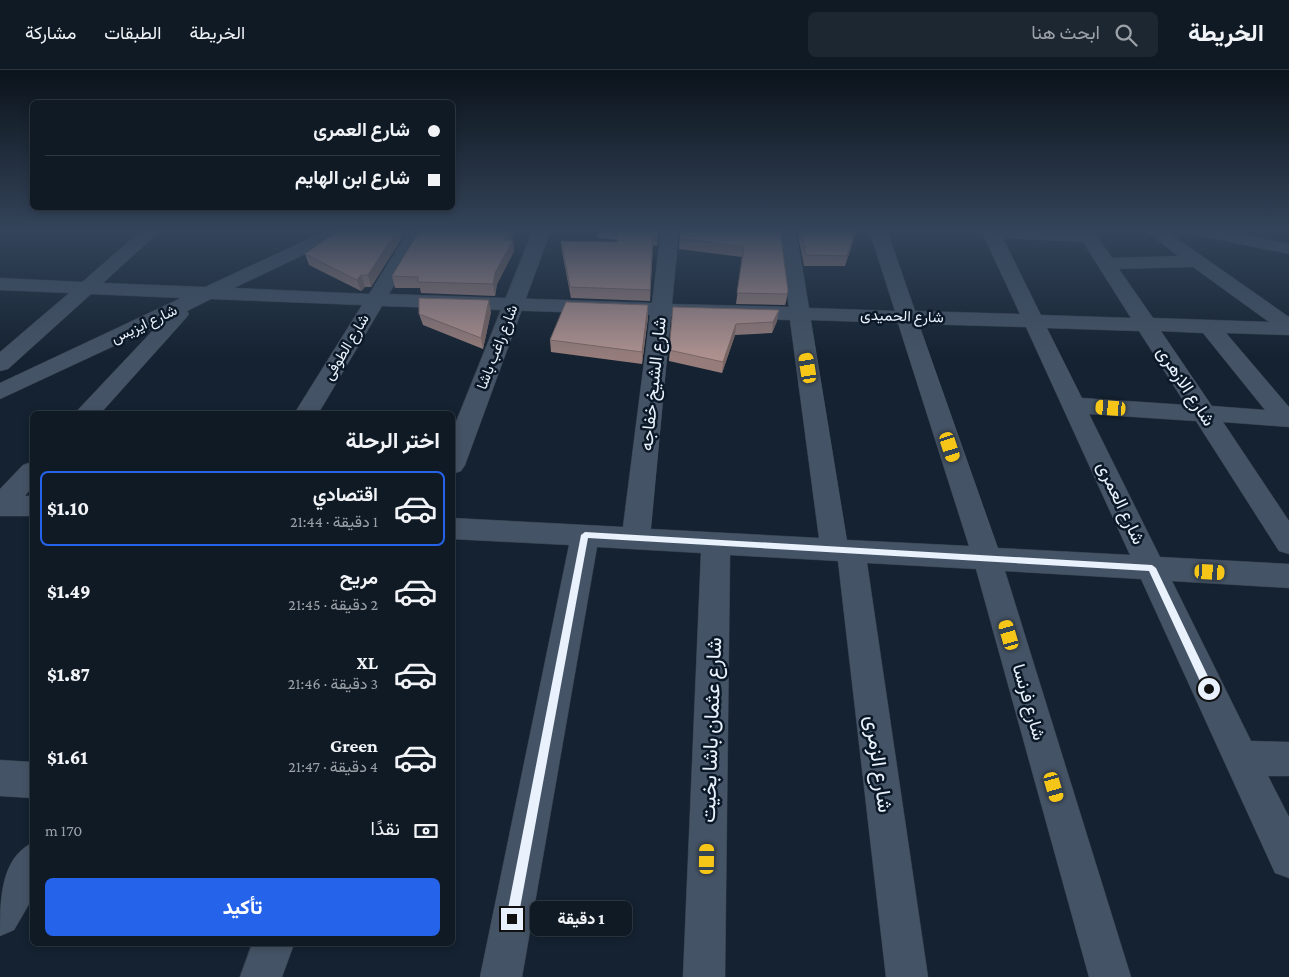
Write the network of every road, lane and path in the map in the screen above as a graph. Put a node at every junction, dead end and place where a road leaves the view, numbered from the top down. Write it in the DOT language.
graph roads {
  1 [pos="105,272"];
  2 [pos="255,272"];
  3 [pos="392,272"];
  4 [pos="526,272"];
  5 [pos="665,272"];
  6 [pos="793,272"];
  7 [pos="892,272"];
  8 [pos="1011,272"];
  9 [pos="1112,272"];
  10 [pos="1214,272"];
  11 [pos="0,284"];
  12 [pos="86,289"];
  13 [pos="1242,293"];
  14 [pos="198,299"];
  15 [pos="374,302"];
  16 [pos="514,303"];
  17 [pos="1289,305"];
  18 [pos="661,308"];
  19 [pos="799,313"];
  20 [pos="906,316"];
  21 [pos="1034,320"];
  22 [pos="1146,324"];
  23 [pos="1209,326"];
  24 [pos="1289,328"];
  25 [pos="5,355"];
  26 [pos="0,392"];
  27 [pos="1074,405"];
  28 [pos="89,411"];
  29 [pos="308,411"];
  30 [pos="1204,414"];
  31 [pos="1288,419"];
  32 [pos="455,457"];
  33 [pos="30,473"];
  34 [pos="0,505"];
  35 [pos="30,506"];
  36 [pos="455,528"];
  37 [pos="585,535"];
  38 [pos="636,538"];
  39 [pos="716,543"];
  40 [pos="1289,543"];
  41 [pos="843,550"];
  42 [pos="987,559"];
  43 [pos="1152,568"];
  44 [pos="1289,576"];
  45 [pos="1242,758"];
  46 [pos="1289,759"];
  47 [pos="0,778"];
  48 [pos="30,780"];
  49 [pos="1289,859"];
  50 [pos="30,865"];
  51 [pos="0,916"];
  52 [pos="272,946"];
  53 [pos="261,977"];
  54 [pos="501,977"];
  55 [pos="704,977"];
  56 [pos="907,977"];
  57 [pos="1110,977"];
  1 -- 12 [label="street"];
  2 -- 14 [label="street, شارع ايزيس"];
  3 -- 15 [label="street, شارع الطوفى"];
  4 -- 16 [label="street, شارع راغب باشا"];
  5 -- 18 [label="street, شارع الشيخ خفاجه"];
  6 -- 19 [label="street, شارع الزمرى"];
  7 -- 20 [label="street, شارع فرنسا"];
  8 -- 21 [label="street, شارع العمرى"];
  9 -- 22 [label="street, شارع الازهرى"];
  10 -- 13 [label="street"];
  11 -- 12 [label="street, شارع الحميدى"];
  12 -- 14 [label="street, شارع الحميدى"];
  12 -- 25 [label="street"];
  13 -- 17 [label="street"];
  13 -- 24 [label="street"];
  14 -- 15 [label="street, شارع الحميدى"];
  14 -- 26 [label="street, شارع ايزيس"];
  14 -- 28 [label="street"];
  15 -- 16 [label="street, شارع الحميدى"];
  15 -- 29 [label="street, شارع الطوفى"];
  16 -- 18 [label="street, شارع الحميدى"];
  16 -- 32 [label="street, شارع راغب باشا"];
  18 -- 19 [label="street, شارع الحميدى"];
  18 -- 38 [label="street, شارع الشيخ خفاجه"];
  19 -- 20 [label="street, شارع الحميدى"];
  19 -- 41 [label="street, شارع الزمرى"];
  20 -- 21 [label="street, شارع الحميدى"];
  20 -- 42 [label="street, شارع فرنسا"];
  21 -- 22 [label="street, شارع الحميدى"];
  21 -- 27 [label="street, شارع العمرى"];
  22 -- 23 [label="street, شارع الحميدى"];
  22 -- 30 [label="street, شارع الازهرى"];
  23 -- 24 [label="street, شارع الحميدى"];
  23 -- 31 [label="street"];
  27 -- 30 [label="street"];
  27 -- 43 [label="street, شارع العمرى"];
  30 -- 31 [label="street"];
  30 -- 40 [label="street, شارع الازهرى"];
  33 -- 34 [label="street"];
  34 -- 35 [label="street"];
  36 -- 37 [label="street"];
  37 -- 38 [label="street"];
  37 -- 54 [label="street"];
  38 -- 39 [label="street"];
  39 -- 41 [label="street"];
  39 -- 55 [label="street, شارع عثمان باشا بخيت"];
  41 -- 42 [label="street"];
  41 -- 56 [label="street, شارع الزمرى"];
  42 -- 43 [label="street"];
  42 -- 57 [label="street, شارع فرنسا"];
  43 -- 44 [label="street"];
  43 -- 45 [label="street, شارع العمرى"];
  45 -- 46 [label="street"];
  45 -- 49 [label="street, شارع العمرى"];
  47 -- 48 [label="street"];
  50 -- 51 [label="street"];
  52 -- 53 [label="street"];
}
